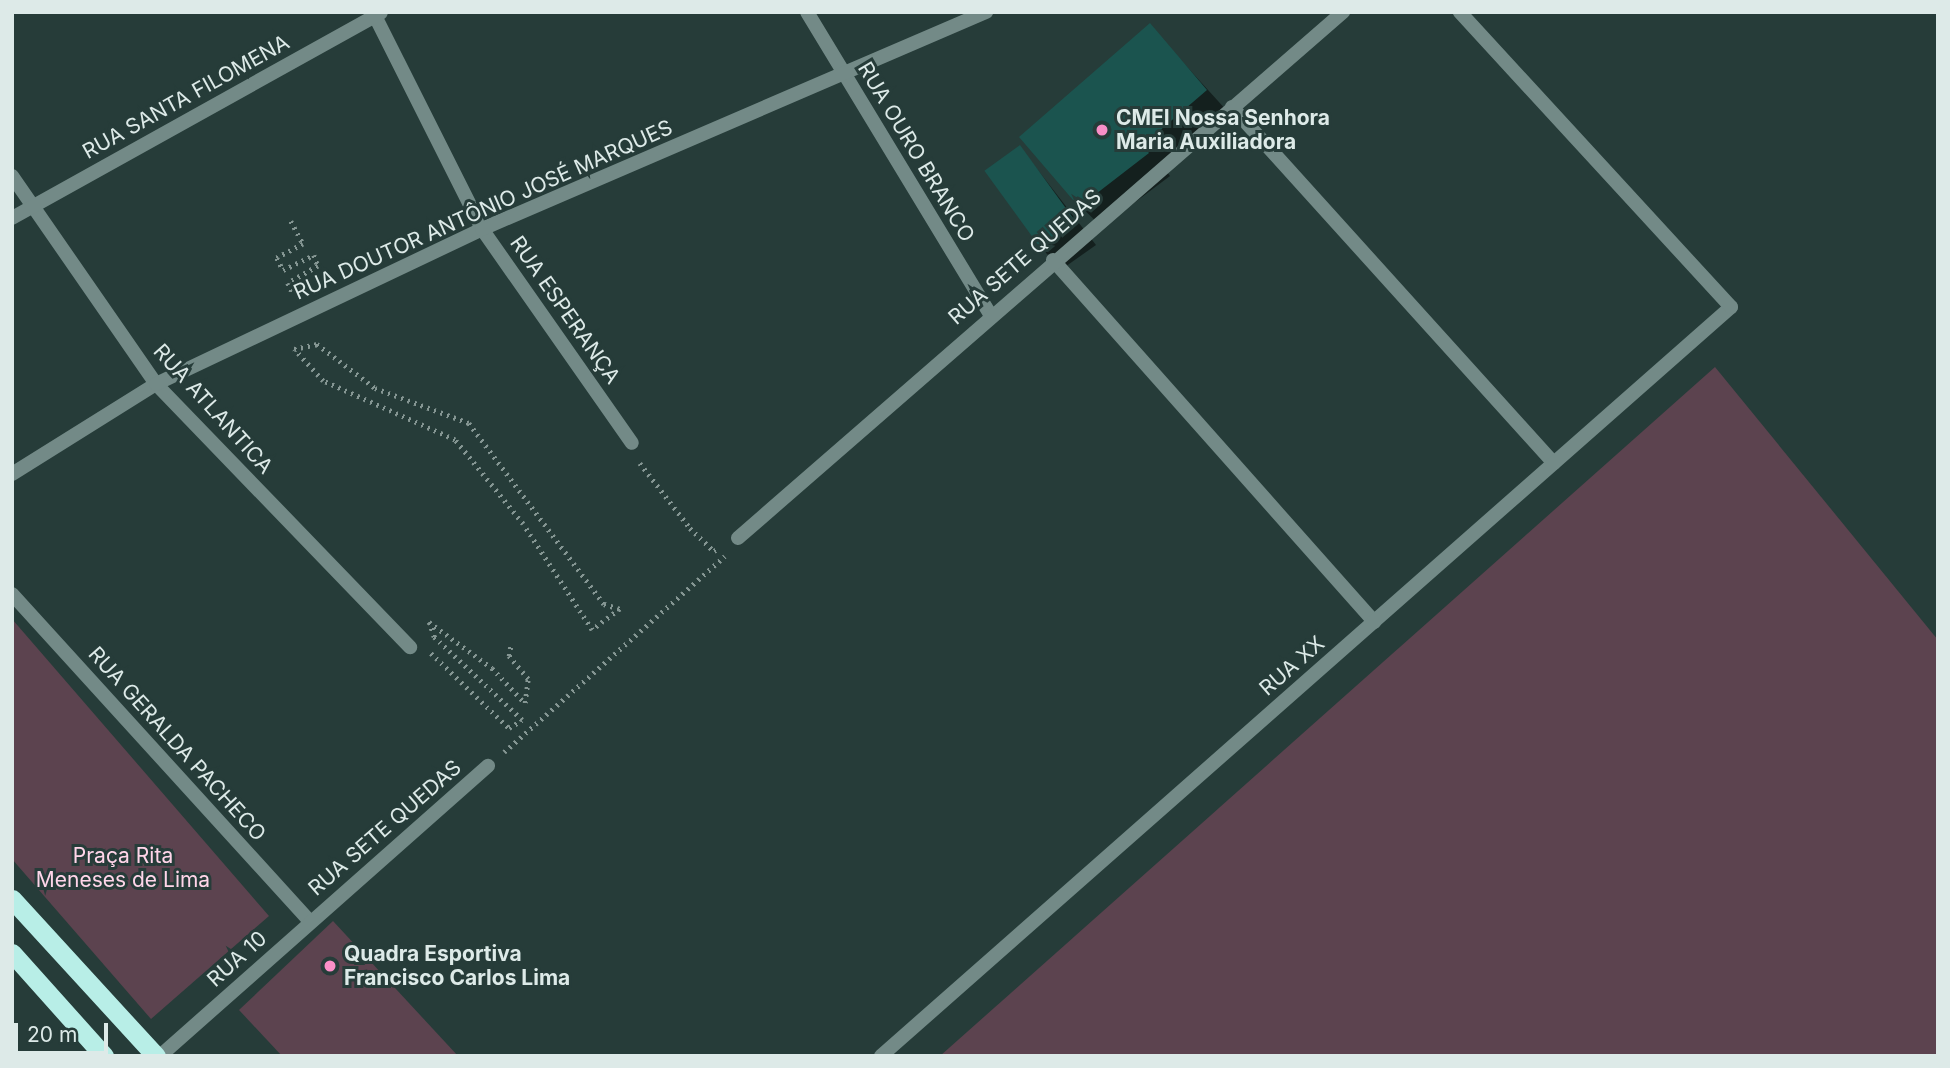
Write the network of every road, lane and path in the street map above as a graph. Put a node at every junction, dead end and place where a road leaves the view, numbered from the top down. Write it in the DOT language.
graph roads {
  1 [pos="807,12"];
  2 [pos="986,12"];
  3 [pos="1460,12"];
  4 [pos="376,13"];
  5 [pos="1338,14"];
  6 [pos="846,77"];
  7 [pos="1232,107"];
  8 [pos="12,176"];
  9 [pos="34,207"];
  10 [pos="12,218"];
  11 [pos="290,221"];
  12 [pos="482,229"];
  13 [pos="1053,260"];
  14 [pos="303,292"];
  15 [pos="990,314"];
  16 [pos="156,384"];
  17 [pos="632,443"];
  18 [pos="1554,463"];
  19 [pos="12,474"];
  20 [pos="738,538"];
  21 [pos="12,594"];
  22 [pos="604,604"];
  23 [pos="1374,622"];
  24 [pos="511,643"];
  25 [pos="410,647"];
  26 [pos="488,766"];
  27 [pos="12,899"];
  28 [pos="310,922"];
  29 [pos="12,953"];
  30 [pos="104,1056"];
  31 [pos="158,1056"];
  32 [pos="881,1056"];
  1 -- 6 [label="street, RUA OURO BRANCO"];
  2 -- 6 [label="street, RUA DOUTOR ANTÔNIO JOSÉ MARQUES"];
  3 -- 18 [label="street, RUA XX"];
  4 -- 9 [label="street, RUA SANTA FILOMENA"];
  4 -- 12 [label="street, RUA ESPERANÇA"];
  5 -- 7 [label="street, RUA SETE QUEDAS"];
  6 -- 12 [label="street, RUA DOUTOR ANTÔNIO JOSÉ MARQUES"];
  6 -- 15 [label="street, RUA OURO BRANCO"];
  7 -- 13 [label="street, RUA SETE QUEDAS"];
  7 -- 18 [label="street"];
  8 -- 9 [label="street, RUA ATLANTICA"];
  9 -- 10 [label="street, RUA SANTA FILOMENA"];
  9 -- 16 [label="street, RUA ATLANTICA"];
  11 -- 14 [label="path"];
  12 -- 16 [label="street, RUA DOUTOR ANTÔNIO JOSÉ MARQUES"];
  12 -- 17 [label="street, RUA ESPERANÇA"];
  13 -- 15 [label="street, RUA SETE QUEDAS"];
  13 -- 23 [label="street"];
  15 -- 20 [label="street, RUA SETE QUEDAS"];
  16 -- 19 [label="street, RUA DOUTOR ANTÔNIO JOSÉ MARQUES"];
  16 -- 25 [label="street, RUA ATLANTICA"];
  17 -- 20 [label="path"];
  18 -- 23 [label="street, RUA XX"];
  20 -- 26 [label="path"];
  21 -- 28 [label="street, RUA GERALDA PACHECO"];
  22 -- 22 [label="path"];
  23 -- 32 [label="street, RUA XX"];
  24 -- 25 [label="path"];
  26 -- 28 [label="street, RUA SETE QUEDAS"];
  27 -- 31 [label="highway"];
  28 -- 31 [label="street, RUA 10"];
  29 -- 30 [label="highway"];
}
